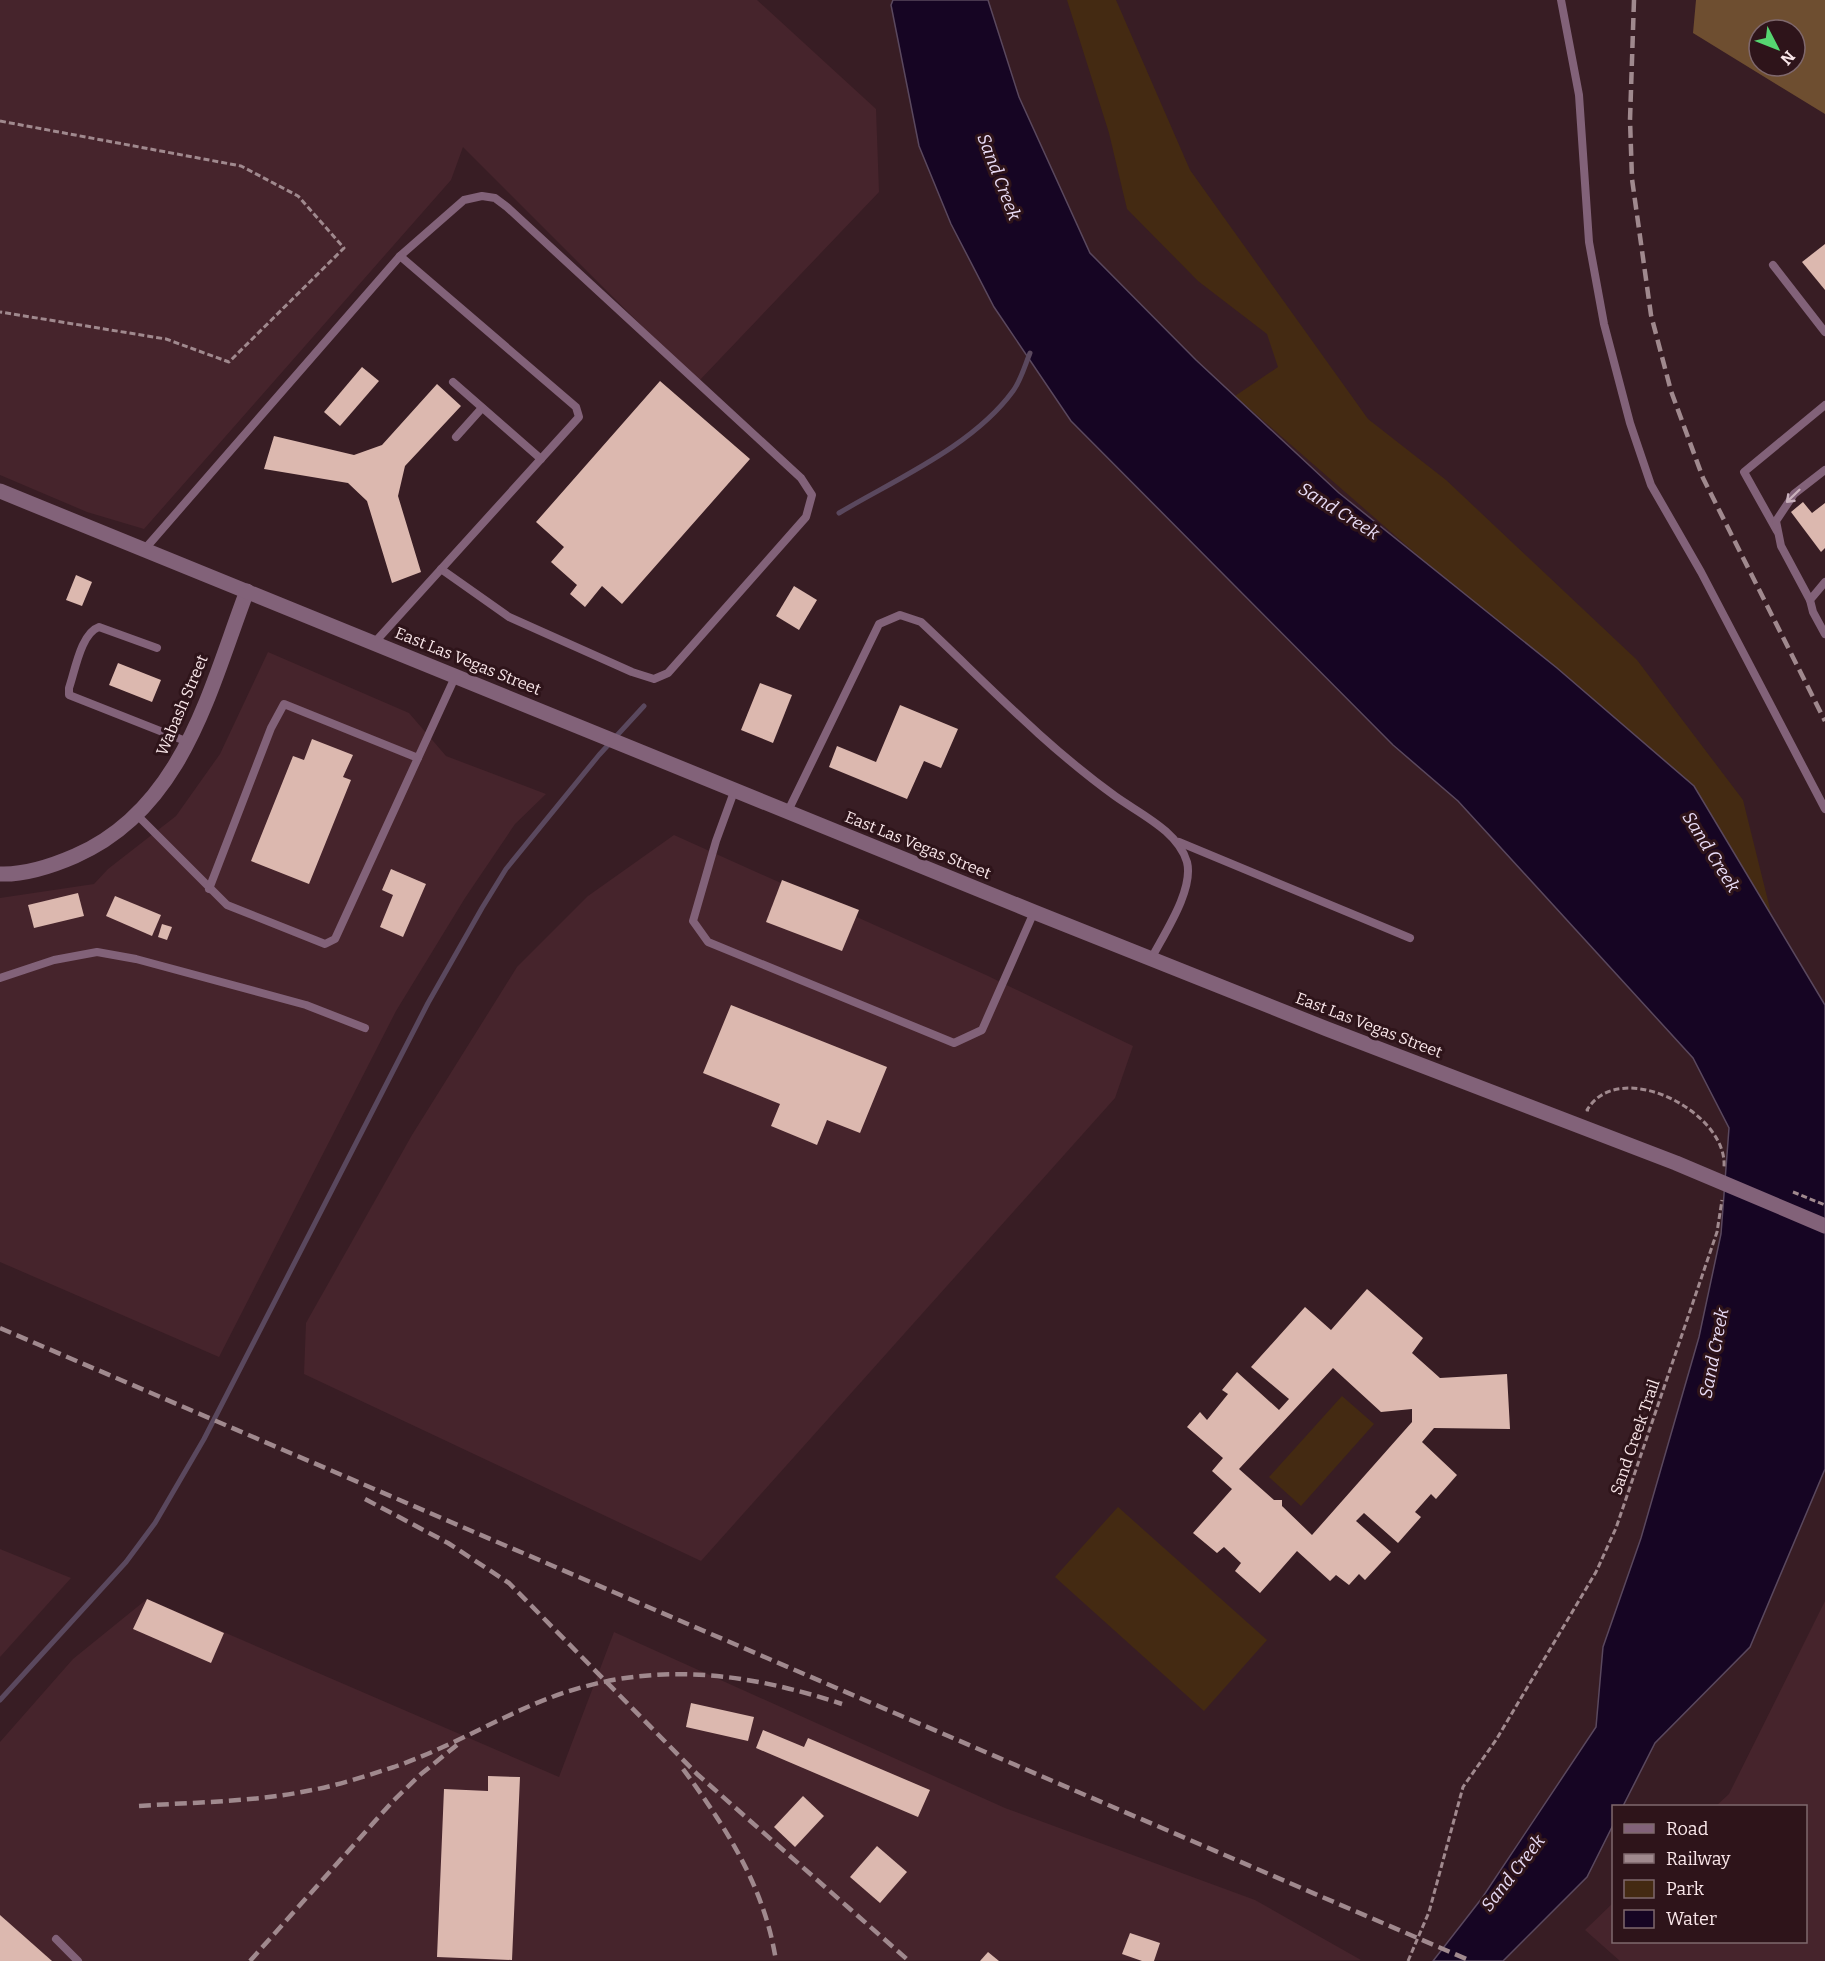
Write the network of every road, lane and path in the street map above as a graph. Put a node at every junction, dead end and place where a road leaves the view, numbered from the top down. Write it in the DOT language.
graph roads {
  1 [pos="1561,0"];
  2 [pos="0,121"];
  3 [pos="400,256"];
  4 [pos="1773,265"];
  5 [pos="0,312"];
  6 [pos="1825,332"];
  7 [pos="453,382"];
  8 [pos="1825,405"];
  9 [pos="482,408"];
  10 [pos="456,437"];
  11 [pos="541,459"];
  12 [pos="1825,470"];
  13 [pos="0,492"];
  14 [pos="1777,531"];
  15 [pos="144,550"];
  16 [pos="441,569"];
  17 [pos="1825,582"];
  18 [pos="247,591"];
  19 [pos="1810,600"];
  20 [pos="1825,634"];
  21 [pos="375,642"];
  22 [pos="157,648"];
  23 [pos="456,675"];
  24 [pos="188,742"];
  25 [pos="418,758"];
  26 [pos="735,789"];
  27 [pos="1825,809"];
  28 [pos="788,811"];
  29 [pos="137,815"];
  30 [pos="1179,842"];
  31 [pos="0,874"];
  32 [pos="209,888"];
  33 [pos="1034,912"];
  34 [pos="1410,938"];
  35 [pos="1151,959"];
  36 [pos="0,978"];
  37 [pos="365,1028"];
  38 [pos="1598,1114"];
  39 [pos="1723,1176"];
  40 [pos="1722,1198"];
  41 [pos="1825,1226"];
  42 [pos="56,1939"];
  43 [pos="78,1961"];
  44 [pos="1408,1961"];
  1 -- 27 [label="lane"];
  2 -- 5 [label="path"];
  3 -- 11 [label="lane"];
  3 -- 15 [label="lane"];
  3 -- 16 [label="lane"];
  4 -- 6 [label="lane"];
  7 -- 9 [label="lane"];
  8 -- 14 [label="lane"];
  9 -- 10 [label="lane"];
  9 -- 11 [label="lane"];
  11 -- 16 [label="lane"];
  12 -- 14 [label="lane, one-way"];
  13 -- 15 [label="street, East Las Vegas Street"];
  14 -- 19 [label="lane"];
  15 -- 18 [label="street, East Las Vegas Street"];
  16 -- 21 [label="lane"];
  17 -- 19 [label="lane"];
  18 -- 21 [label="street, East Las Vegas Street"];
  18 -- 24 [label="street, Wabash Street"];
  19 -- 20 [label="lane"];
  21 -- 23 [label="street, East Las Vegas Street"];
  22 -- 24 [label="lane"];
  23 -- 25 [label="lane"];
  23 -- 26 [label="street, East Las Vegas Street"];
  24 -- 29 [label="street, Wabash Street"];
  25 -- 32 [label="lane"];
  25 -- 32 [label="lane"];
  26 -- 28 [label="street, East Las Vegas Street"];
  26 -- 33 [label="lane"];
  28 -- 30 [label="lane"];
  28 -- 33 [label="street, East Las Vegas Street"];
  29 -- 31 [label="street, Wabash Street"];
  29 -- 32 [label="lane"];
  30 -- 34 [label="lane"];
  30 -- 35 [label="lane"];
  33 -- 35 [label="street, East Las Vegas Street"];
  35 -- 41 [label="street, East Las Vegas Street"];
  36 -- 37 [label="lane"];
  38 -- 39 [label="path"];
  40 -- 44 [label="path, Sand Creek Trail"];
  42 -- 43 [label="lane"];
}
